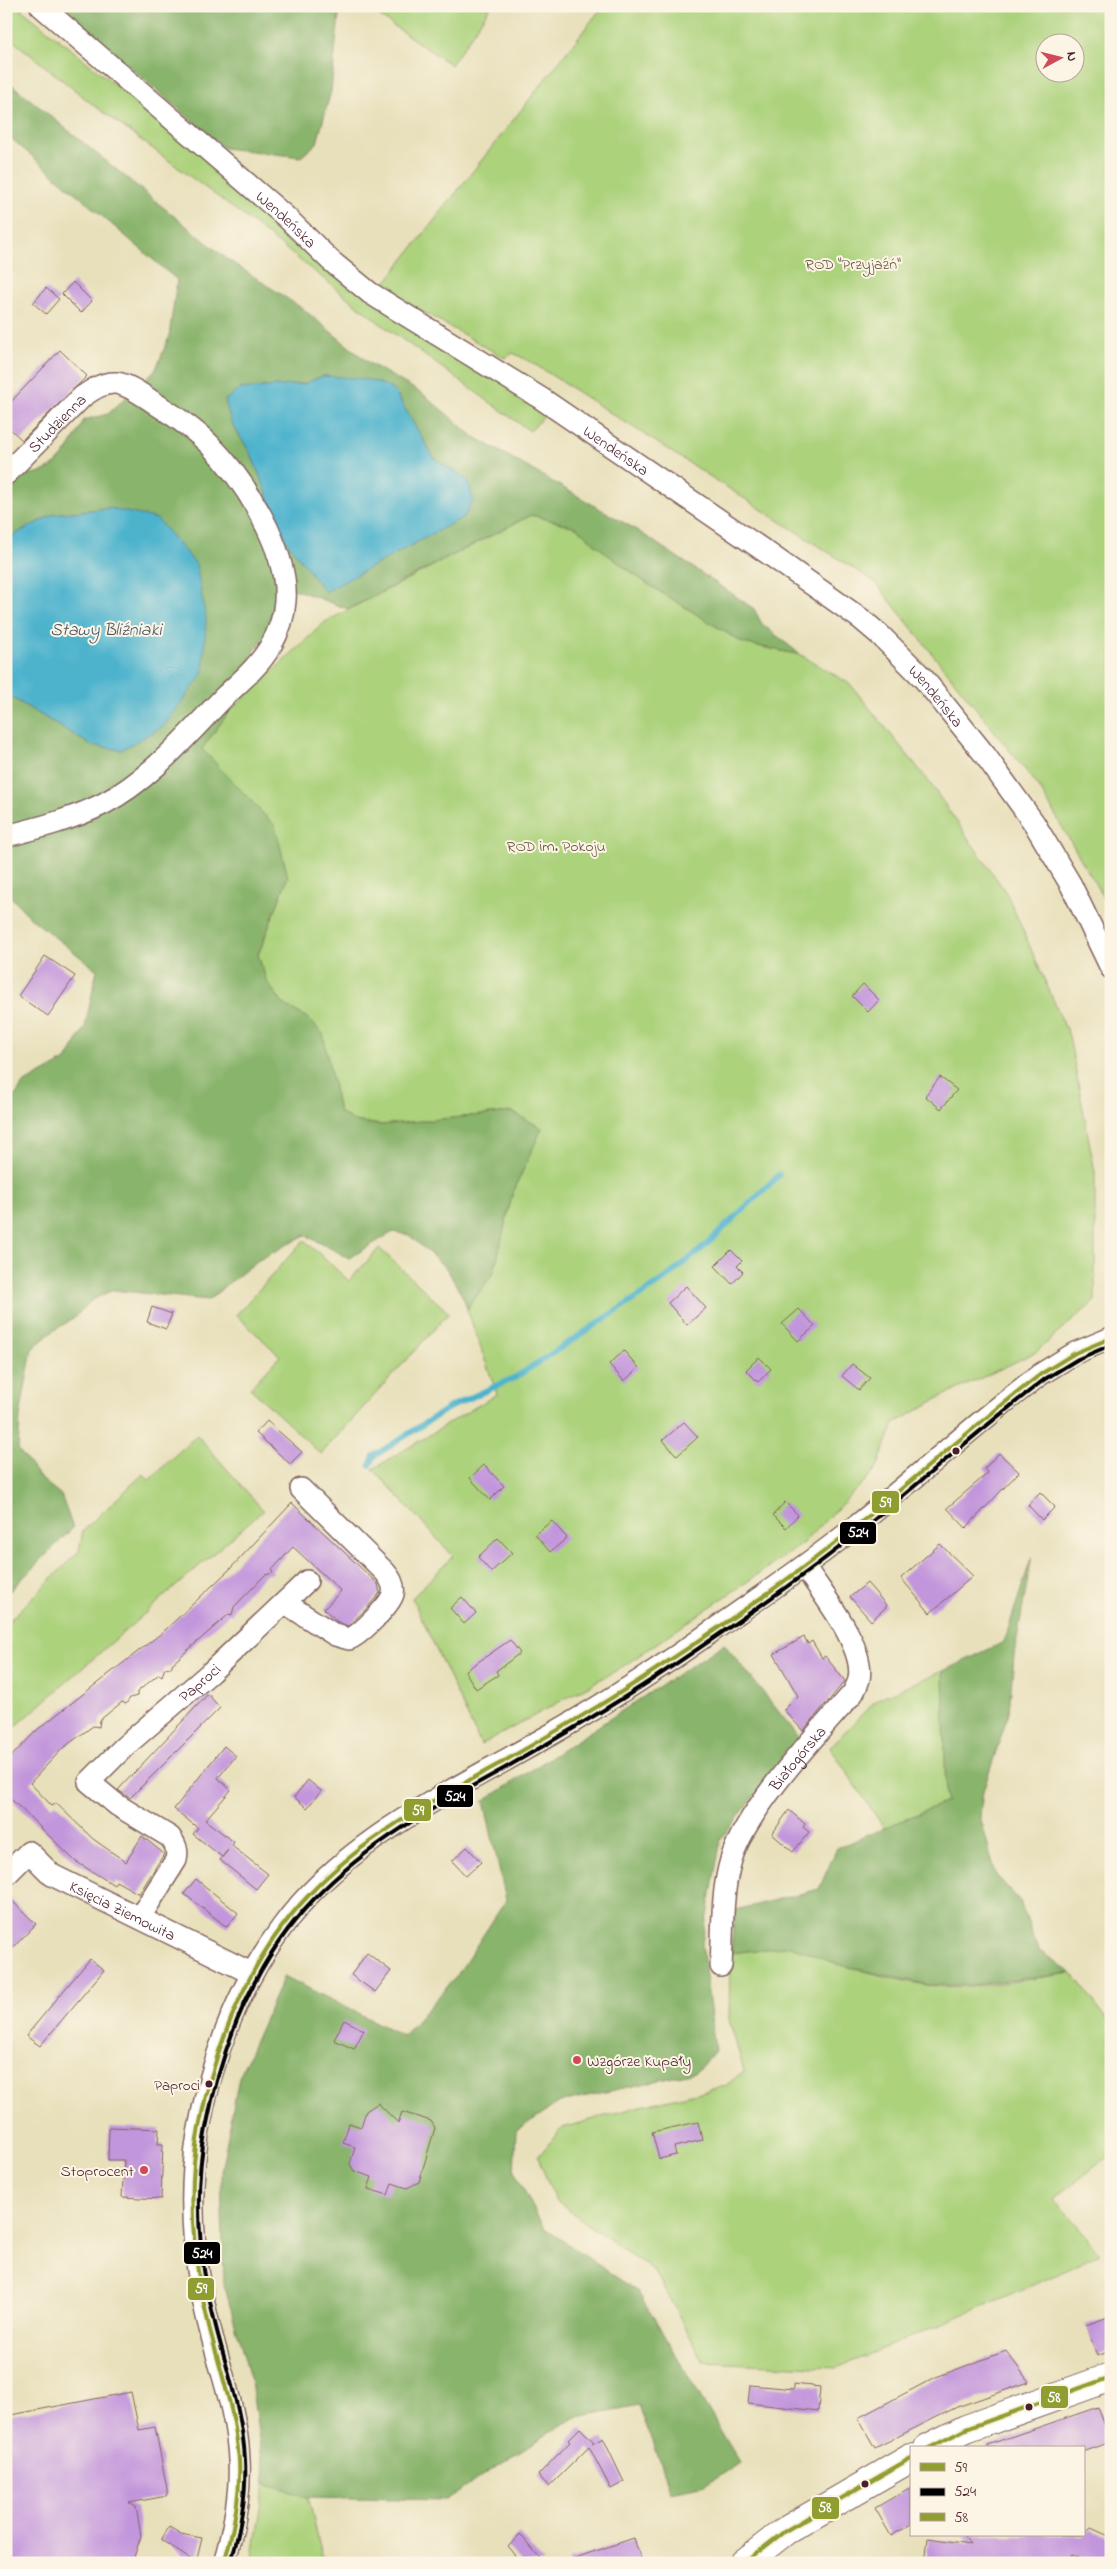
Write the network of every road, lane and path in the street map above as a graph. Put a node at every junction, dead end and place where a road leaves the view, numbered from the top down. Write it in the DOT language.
graph roads {
  1 [pos="41,6"];
  2 [pos="6,474"];
  3 [pos="6,836"];
  4 [pos="1111,968"];
  5 [pos="1111,1338"];
  6 [pos="301,1489"];
  7 [pos="804,1566"];
  8 [pos="307,1581"];
  9 [pos="285,1603"];
  10 [pos="6,1875"];
  11 [pos="140,1917"];
  12 [pos="721,1966"];
  13 [pos="251,1973"];
  14 [pos="1111,2377"];
  15 [pos="932,2446"];
  16 [pos="910,2459"];
  17 [pos="224,2563"];
  18 [pos="744,2563"];
  1 -- 4 [label="street, Wendeńska"];
  2 -- 3 [label="street, Studzienna"];
  5 -- 7 [label="street"];
  6 -- 9 [label="street"];
  7 -- 12 [label="street, Białogórska"];
  7 -- 13 [label="street"];
  8 -- 9 [label="street, Paproci"];
  9 -- 11 [label="street, Paproci"];
  10 -- 11 [label="street, Księcia Ziemowita"];
  11 -- 13 [label="street, Księcia Ziemowita"];
  13 -- 17 [label="street"];
  14 -- 15 [label="street"];
  16 -- 18 [label="street"];
}
